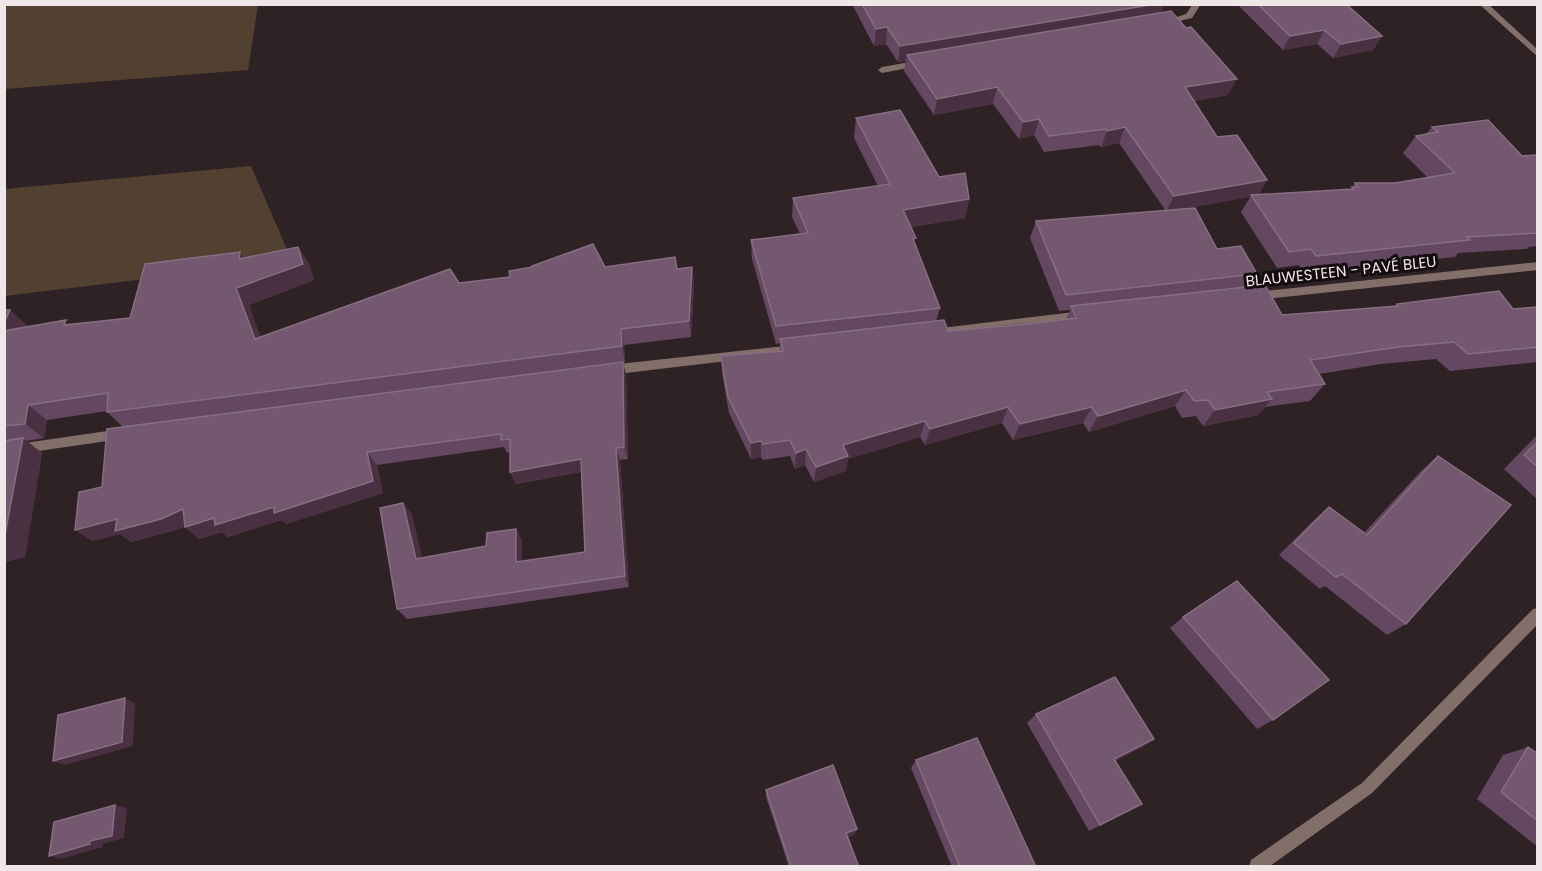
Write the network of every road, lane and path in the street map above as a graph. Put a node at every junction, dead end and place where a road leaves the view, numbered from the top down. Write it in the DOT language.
graph roads {
  1 [pos="1197,4"];
  2 [pos="1483,4"];
  3 [pos="1152,25"];
  4 [pos="1538,55"];
  5 [pos="929,62"];
  6 [pos="882,70"];
  7 [pos="1538,266"];
  8 [pos="1239,298"];
  9 [pos="1097,314"];
  10 [pos="919,334"];
  11 [pos="801,348"];
  12 [pos="595,372"];
  13 [pos="132,433"];
  14 [pos="4,451"];
  15 [pos="1538,614"];
  16 [pos="1257,867"];
  1 -- 3 [label="street"];
  2 -- 4 [label="street"];
  5 -- 6 [label="street"];
  7 -- 8 [label="street, BLAUWESTEEN - PAVÉ BLEU"];
  9 -- 10 [label="street"];
  11 -- 12 [label="street"];
  13 -- 14 [label="street"];
  15 -- 16 [label="street"];
}
